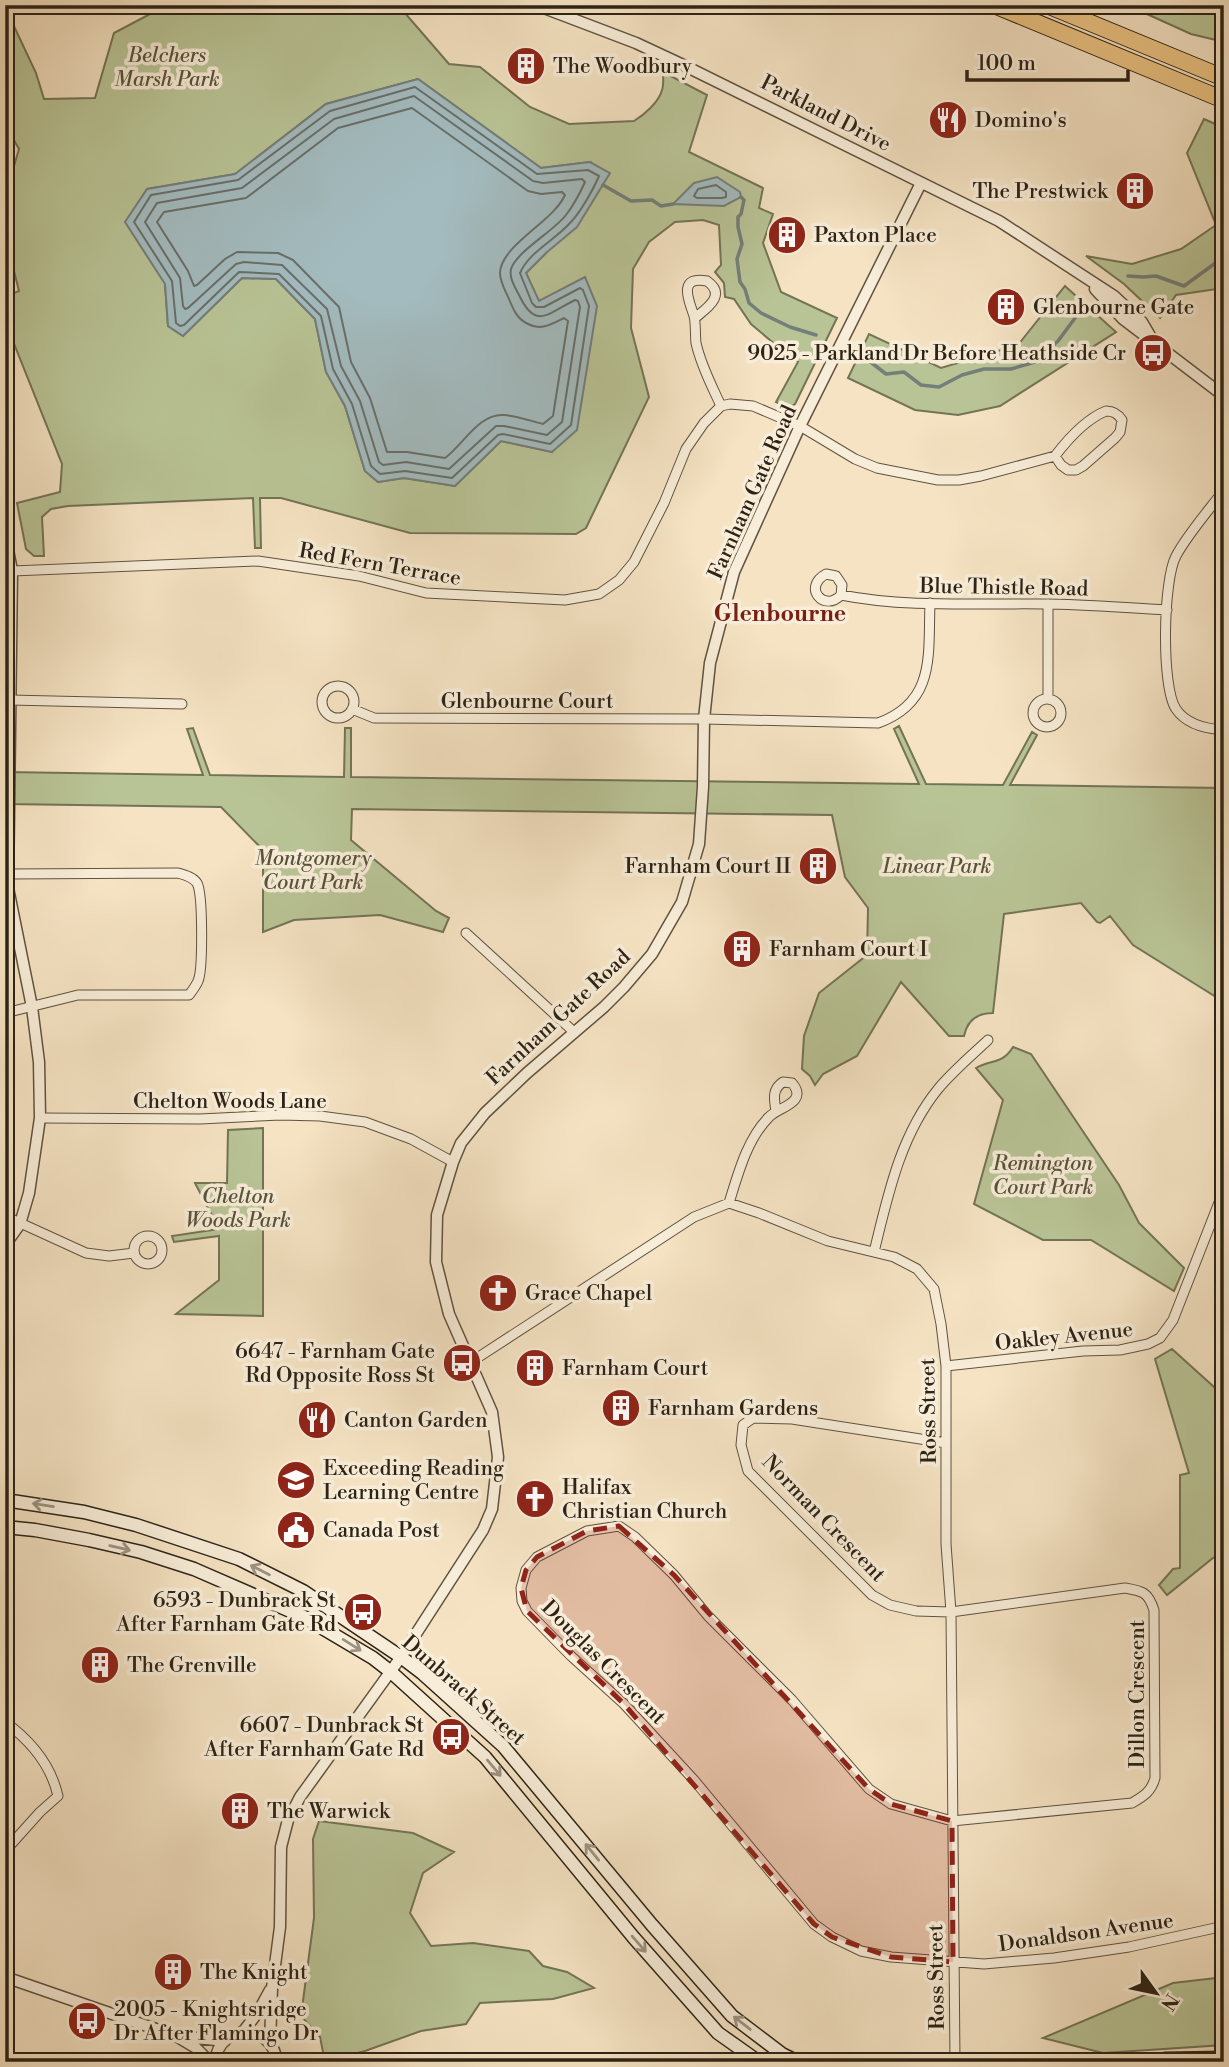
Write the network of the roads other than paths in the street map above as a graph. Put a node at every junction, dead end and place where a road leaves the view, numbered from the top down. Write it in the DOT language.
graph roads {
  1 [pos="536,5"];
  2 [pos="994,5"];
  3 [pos="1047,5"];
  4 [pos="1224,78"];
  5 [pos="1224,100"];
  6 [pos="921,183"];
  7 [pos="695,318"];
  8 [pos="1224,396"];
  9 [pos="721,406"];
  10 [pos="800,426"];
  11 [pos="1055,456"];
  12 [pos="1224,490"];
  13 [pos="5,534"];
  14 [pos="12,571"];
  15 [pos="841,595"];
  16 [pos="930,603"];
  17 [pos="1048,604"];
  18 [pos="1167,610"];
  19 [pos="1048,699"];
  20 [pos="10,700"];
  21 [pos="182,704"];
  22 [pos="352,709"];
  23 [pos="705,719"];
  24 [pos="1224,730"];
  25 [pos="8,874"];
  26 [pos="466,933"];
  27 [pos="32,1007"];
  28 [pos="5,1013"];
  29 [pos="574,1032"];
  30 [pos="988,1040"];
  31 [pos="776,1111"];
  32 [pos="40,1118"];
  33 [pos="453,1162"];
  34 [pos="1220,1200"];
  35 [pos="729,1203"];
  36 [pos="5,1216"];
  37 [pos="20,1224"];
  38 [pos="5,1245"];
  39 [pos="874,1252"];
  40 [pos="134,1253"];
  41 [pos="471,1362"];
  42 [pos="946,1366"];
  43 [pos="946,1443"];
  44 [pos="5,1500"];
  45 [pos="5,1527"];
  46 [pos="951,1612"];
  47 [pos="401,1657"];
  48 [pos="391,1672"];
  49 [pos="5,1721"];
  50 [pos="952,1821"];
  51 [pos="5,1851"];
  52 [pos="1224,1926"];
  53 [pos="953,1962"];
  54 [pos="5,1977"];
  55 [pos="272,1988"];
  56 [pos="243,2032"];
  57 [pos="176,2036"];
  58 [pos="225,2040"];
  59 [pos="270,2043"];
  60 [pos="1224,2059"];
  61 [pos="213,2062"];
  62 [pos="277,2062"];
  63 [pos="759,2062"];
  64 [pos="798,2062"];
  65 [pos="955,2062"];
  66 [pos="1151,2062"];
  1 -- 6 [label="street, Parkland Drive"];
  2 -- 5 [label="highway"];
  3 -- 4 [label="highway"];
  6 -- 8 [label="street, Parkland Drive"];
  6 -- 10 [label="street, Farnham Gate Road"];
  7 -- 9 [label="street"];
  9 -- 10 [label="street"];
  9 -- 14 [label="street, Red Fern Terrace"];
  10 -- 11 [label="street"];
  10 -- 23 [label="street, Farnham Gate Road"];
  11 -- 11 [label="street"];
  12 -- 18 [label="street"];
  13 -- 14 [label="street"];
  14 -- 20 [label="street"];
  15 -- 16 [label="street, Blue Thistle Road"];
  16 -- 17 [label="street, Blue Thistle Road"];
  16 -- 23 [label="street, Glenbourne Court"];
  17 -- 18 [label="street, Blue Thistle Road"];
  17 -- 19 [label="street"];
  18 -- 24 [label="street"];
  20 -- 21 [label="street"];
  20 -- 25 [label="street"];
  22 -- 23 [label="street, Glenbourne Court"];
  23 -- 29 [label="street, Farnham Gate Road"];
  25 -- 27 [label="street"];
  25 -- 27 [label="street"];
  26 -- 29 [label="street"];
  27 -- 28 [label="street"];
  27 -- 32 [label="street"];
  29 -- 33 [label="street, Farnham Gate Road"];
  30 -- 39 [label="street"];
  31 -- 35 [label="street"];
  32 -- 33 [label="street, Chelton Woods Lane"];
  32 -- 37 [label="street"];
  33 -- 41 [label="street, Farnham Gate Road"];
  34 -- 42 [label="street, Oakley Avenue"];
  35 -- 39 [label="street, Ross Street"];
  35 -- 41 [label="street"];
  36 -- 37 [label="street"];
  37 -- 38 [label="street"];
  37 -- 40 [label="street"];
  39 -- 42 [label="street, Ross Street"];
  41 -- 47 [label="street, Farnham Gate Road"];
  42 -- 43 [label="street, Ross Street"];
  43 -- 46 [label="street, Ross Street"];
  43 -- 46 [label="street, Norman Crescent"];
  47 -- 44 [label="main road, Dunbrack Street, one-way"];
  45 -- 48 [label="main road, Dunbrack Street, one-way"];
  46 -- 50 [label="street, Ross Street"];
  46 -- 50 [label="street, Dillon Crescent"];
  47 -- 48 [label="street, Farnham Gate Road"];
  64 -- 47 [label="main road, Dunbrack Street, one-way"];
  48 -- 55 [label="street, Farnham Gate Road"];
  48 -- 63 [label="main road, Dunbrack Street, one-way"];
  49 -- 51 [label="street"];
  50 -- 53 [label="street, Ross Street"];
  50 -- 53 [label="street, Douglas Crescent"];
  52 -- 53 [label="street, Donaldson Avenue"];
  53 -- 65 [label="street, Ross Street"];
  54 -- 57 [label="street"];
  55 -- 56 [label="street"];
  55 -- 59 [label="street, Farnham Gate Road"];
  56 -- 58 [label="street"];
  56 -- 59 [label="street"];
  57 -- 58 [label="street"];
  57 -- 61 [label="street"];
  58 -- 61 [label="street"];
  59 -- 62 [label="street"];
  60 -- 66 [label="main road"];
}
